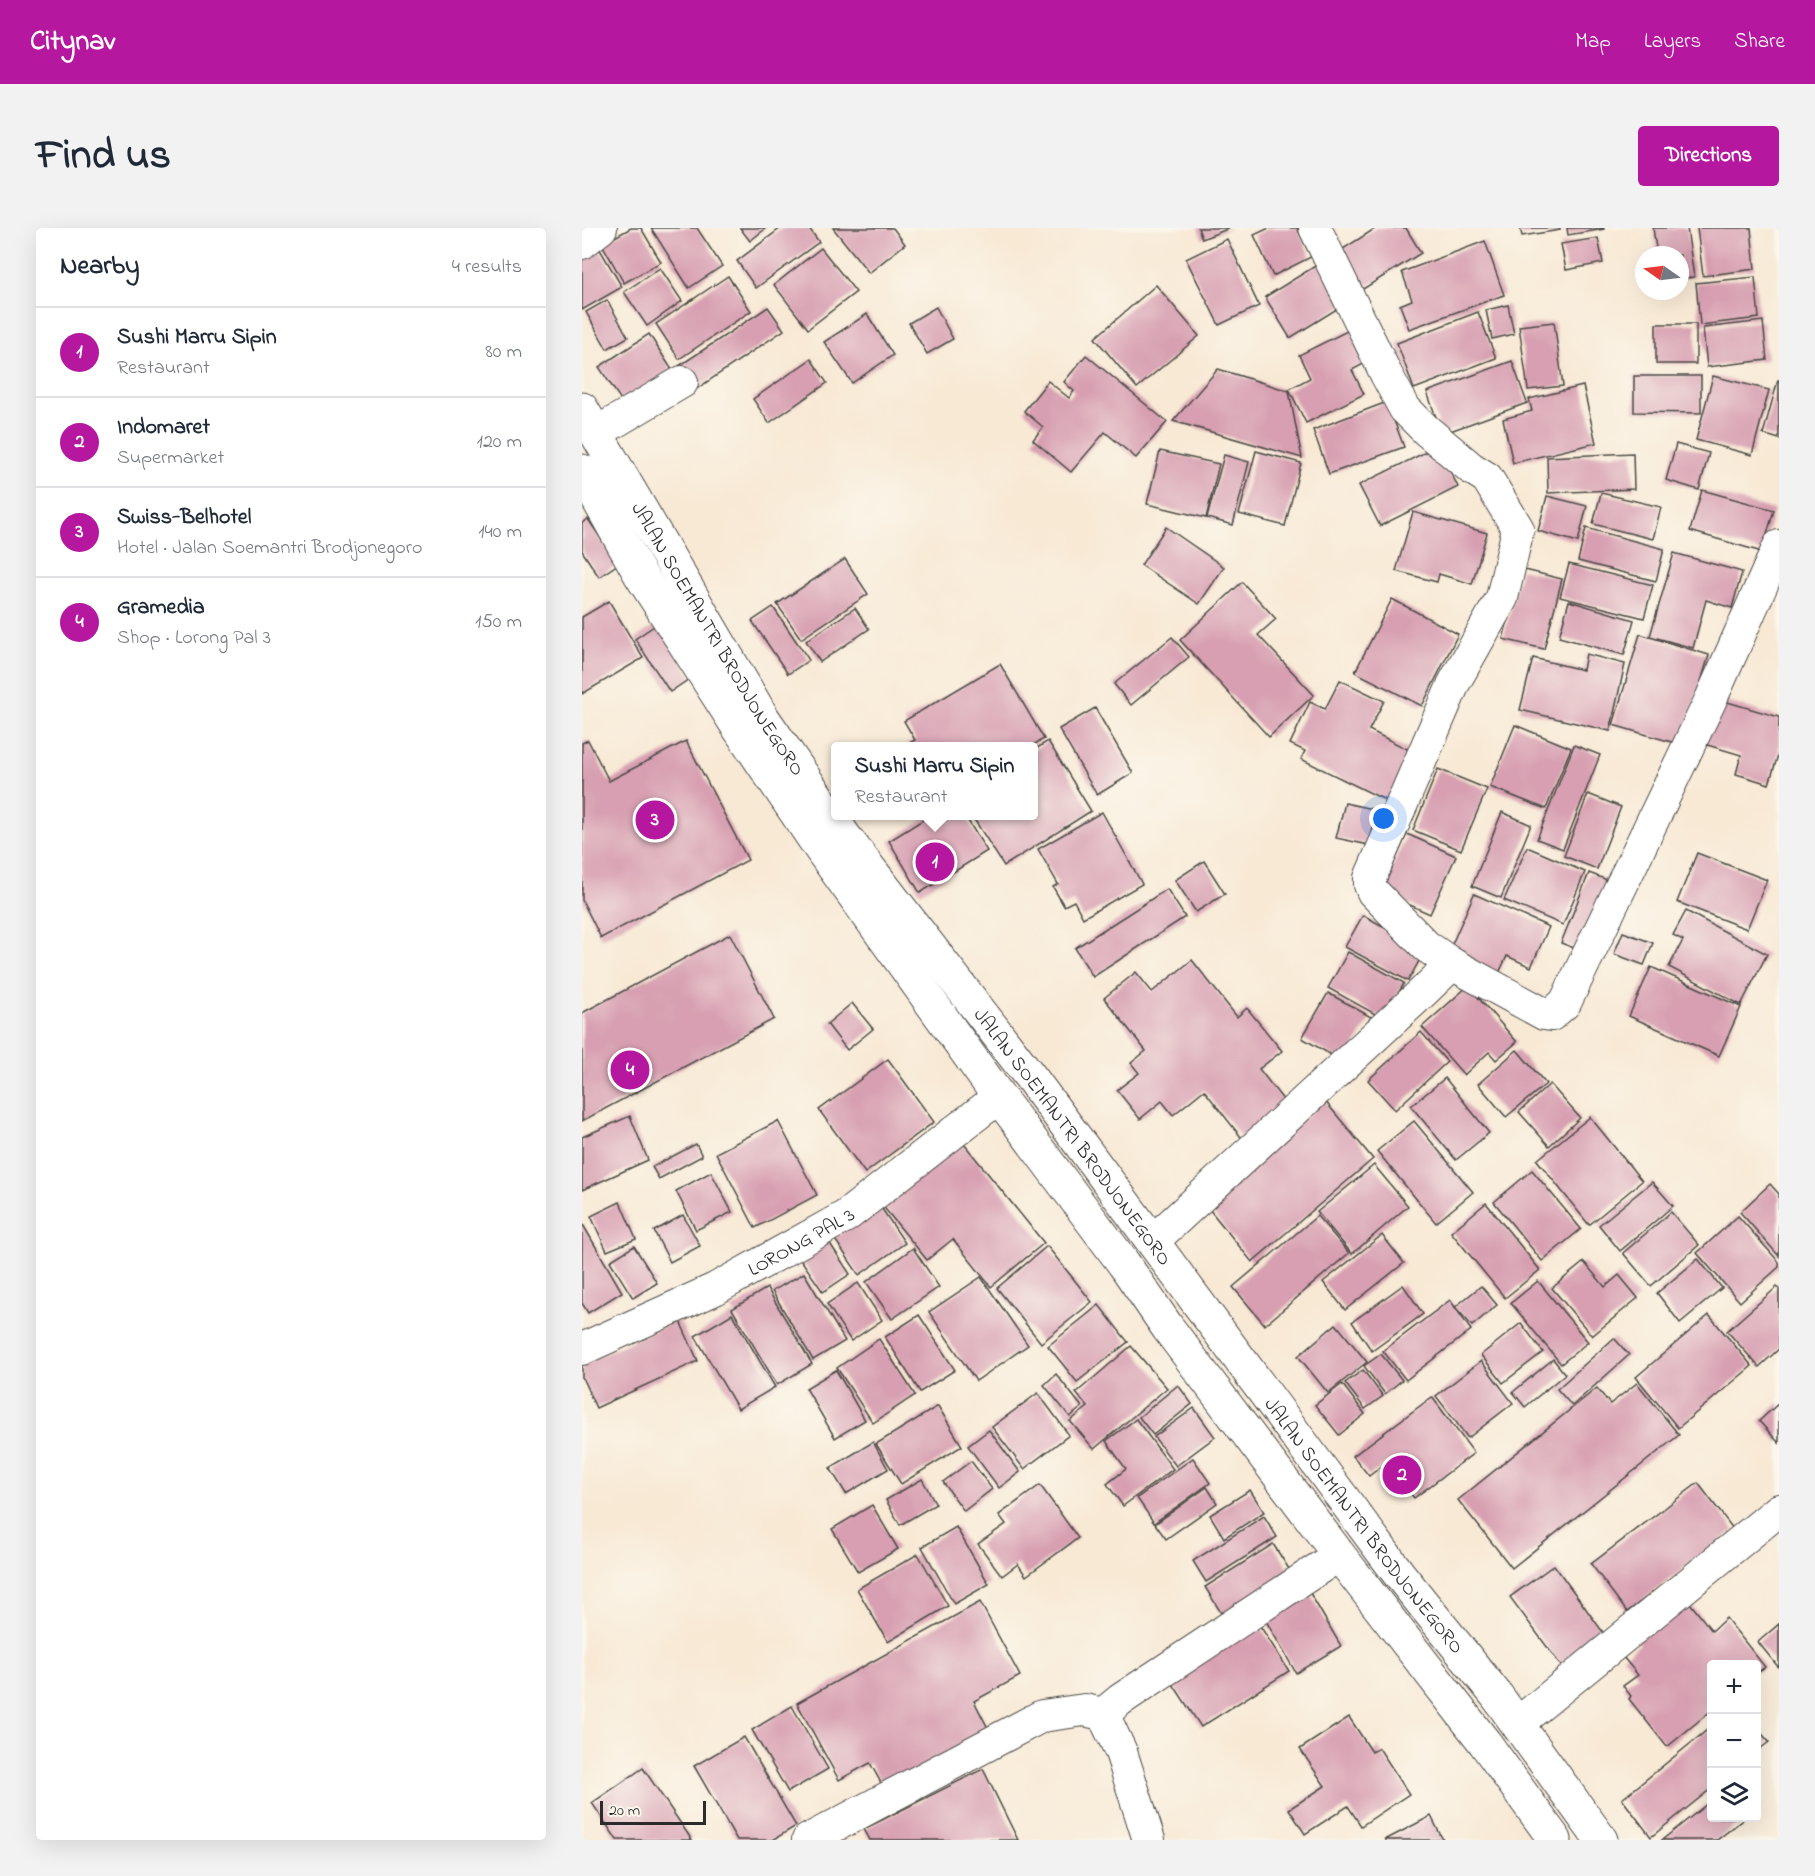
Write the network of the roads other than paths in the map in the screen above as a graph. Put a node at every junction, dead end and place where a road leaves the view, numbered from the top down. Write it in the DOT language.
graph roads {
  1 [pos="601,228"];
  2 [pos="1315,228"];
  3 [pos="582,243"];
  4 [pos="682,382"];
  5 [pos="589,421"];
  6 [pos="582,471"];
  7 [pos="1779,546"];
  8 [pos="1764,616"];
  9 [pos="831,817"];
  10 [pos="833,820"];
  11 [pos="1452,964"];
  12 [pos="999,1097"];
  13 [pos="1153,1241"];
  14 [pos="1202,1306"];
  15 [pos="1168,1328"];
  16 [pos="582,1349"];
  17 [pos="1779,1510"];
  18 [pos="1339,1555"];
  19 [pos="1103,1714"];
  20 [pos="1517,1724"];
  21 [pos="808,1840"];
  22 [pos="1149,1840"];
  23 [pos="1555,1840"];
  24 [pos="1601,1840"];
  1 -- 3 [label="street"];
  2 -- 11 [label="street"];
  4 -- 5 [label="street"];
  5 -- 9 [label="main road, JALAN SOEMANTRI BRODJONEGORO"];
  6 -- 12 [label="main road, JALAN SOEMANTRI BRODJONEGORO"];
  7 -- 8 [label="street"];
  8 -- 11 [label="street"];
  10 -- 13 [label="main road, JALAN SOEMANTRI BRODJONEGORO"];
  11 -- 13 [label="street"];
  12 -- 15 [label="main road, JALAN SOEMANTRI BRODJONEGORO"];
  12 -- 16 [label="street, LORONG PAL 3"];
  13 -- 14 [label="main road, JALAN SOEMANTRI BRODJONEGORO"];
  14 -- 15 [label="main road"];
  14 -- 20 [label="main road, JALAN SOEMANTRI BRODJONEGORO"];
  15 -- 18 [label="main road, JALAN SOEMANTRI BRODJONEGORO"];
  17 -- 20 [label="street"];
  18 -- 19 [label="street"];
  18 -- 23 [label="main road, JALAN SOEMANTRI BRODJONEGORO"];
  19 -- 21 [label="street"];
  19 -- 22 [label="street"];
  20 -- 24 [label="main road, JALAN SOEMANTRI BRODJONEGORO"];
}
